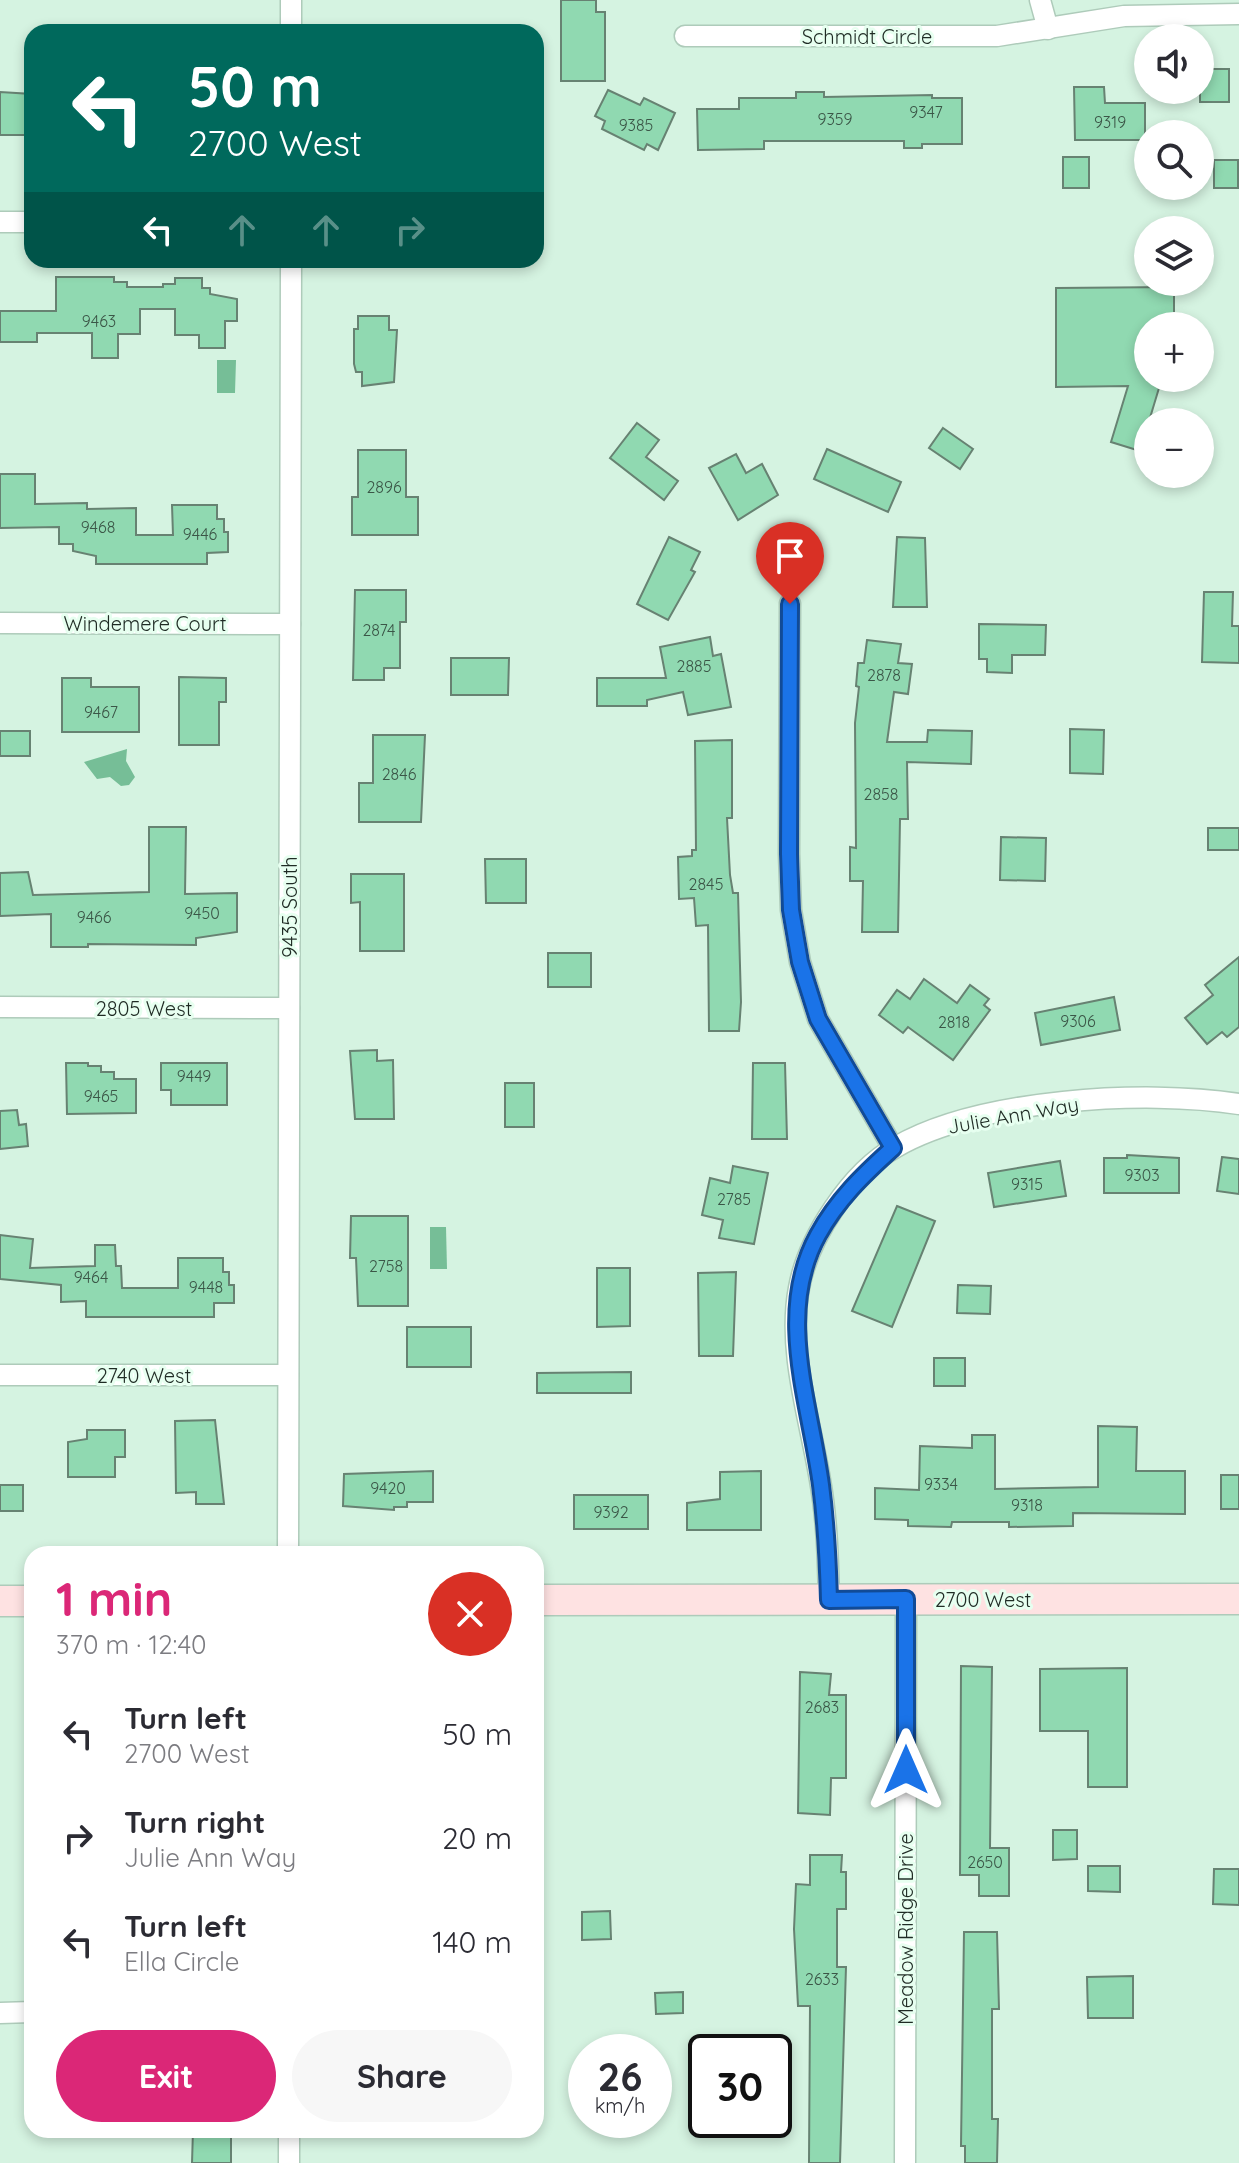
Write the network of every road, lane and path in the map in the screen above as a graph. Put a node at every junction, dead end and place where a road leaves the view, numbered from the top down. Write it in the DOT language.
graph roads {
  1 [pos="291,0"];
  2 [pos="1040,0"];
  3 [pos="1239,14"];
  4 [pos="291,24"];
  5 [pos="1048,29"];
  6 [pos="685,36"];
  7 [pos="0,222"];
  8 [pos="24,222"];
  9 [pos="291,268"];
  10 [pos="790,604"];
  11 [pos="0,623"];
  12 [pos="290,624"];
  13 [pos="0,1007"];
  14 [pos="289,1008"];
  15 [pos="1239,1104"];
  16 [pos="893,1148"];
  17 [pos="0,1375"];
  18 [pos="288,1375"];
  19 [pos="288,1546"];
  20 [pos="906,1599"];
  21 [pos="1239,1599"];
  22 [pos="544,1600"];
  23 [pos="829,1600"];
  24 [pos="0,1601"];
  25 [pos="24,1601"];
  26 [pos="24,2012"];
  27 [pos="0,2013"];
  28 [pos="289,2138"];
  29 [pos="289,2163"];
  30 [pos="905,2163"];
  1 -- 4 [label="street"];
  2 -- 5 [label="street"];
  3 -- 5 [label="street, Schmidt Circle"];
  5 -- 6 [label="street, Schmidt Circle"];
  7 -- 8 [label="street"];
  9 -- 12 [label="street, 9435 South"];
  10 -- 16 [label="street"];
  11 -- 12 [label="street, Windemere Court"];
  12 -- 14 [label="street, 9435 South"];
  13 -- 14 [label="street, 2805 West"];
  14 -- 18 [label="street, 9435 South"];
  15 -- 16 [label="street, Julie Ann Way"];
  16 -- 23 [label="street, Julie Ann Way"];
  17 -- 18 [label="street, 2740 West"];
  18 -- 19 [label="street, 9435 South"];
  20 -- 21 [label="main road, 2700 West"];
  20 -- 23 [label="main road, 2700 West"];
  20 -- 30 [label="street, Meadow Ridge Drive"];
  22 -- 23 [label="main road, 2700 West"];
  24 -- 25 [label="main road"];
  26 -- 27 [label="street"];
  28 -- 29 [label="street"];
}
